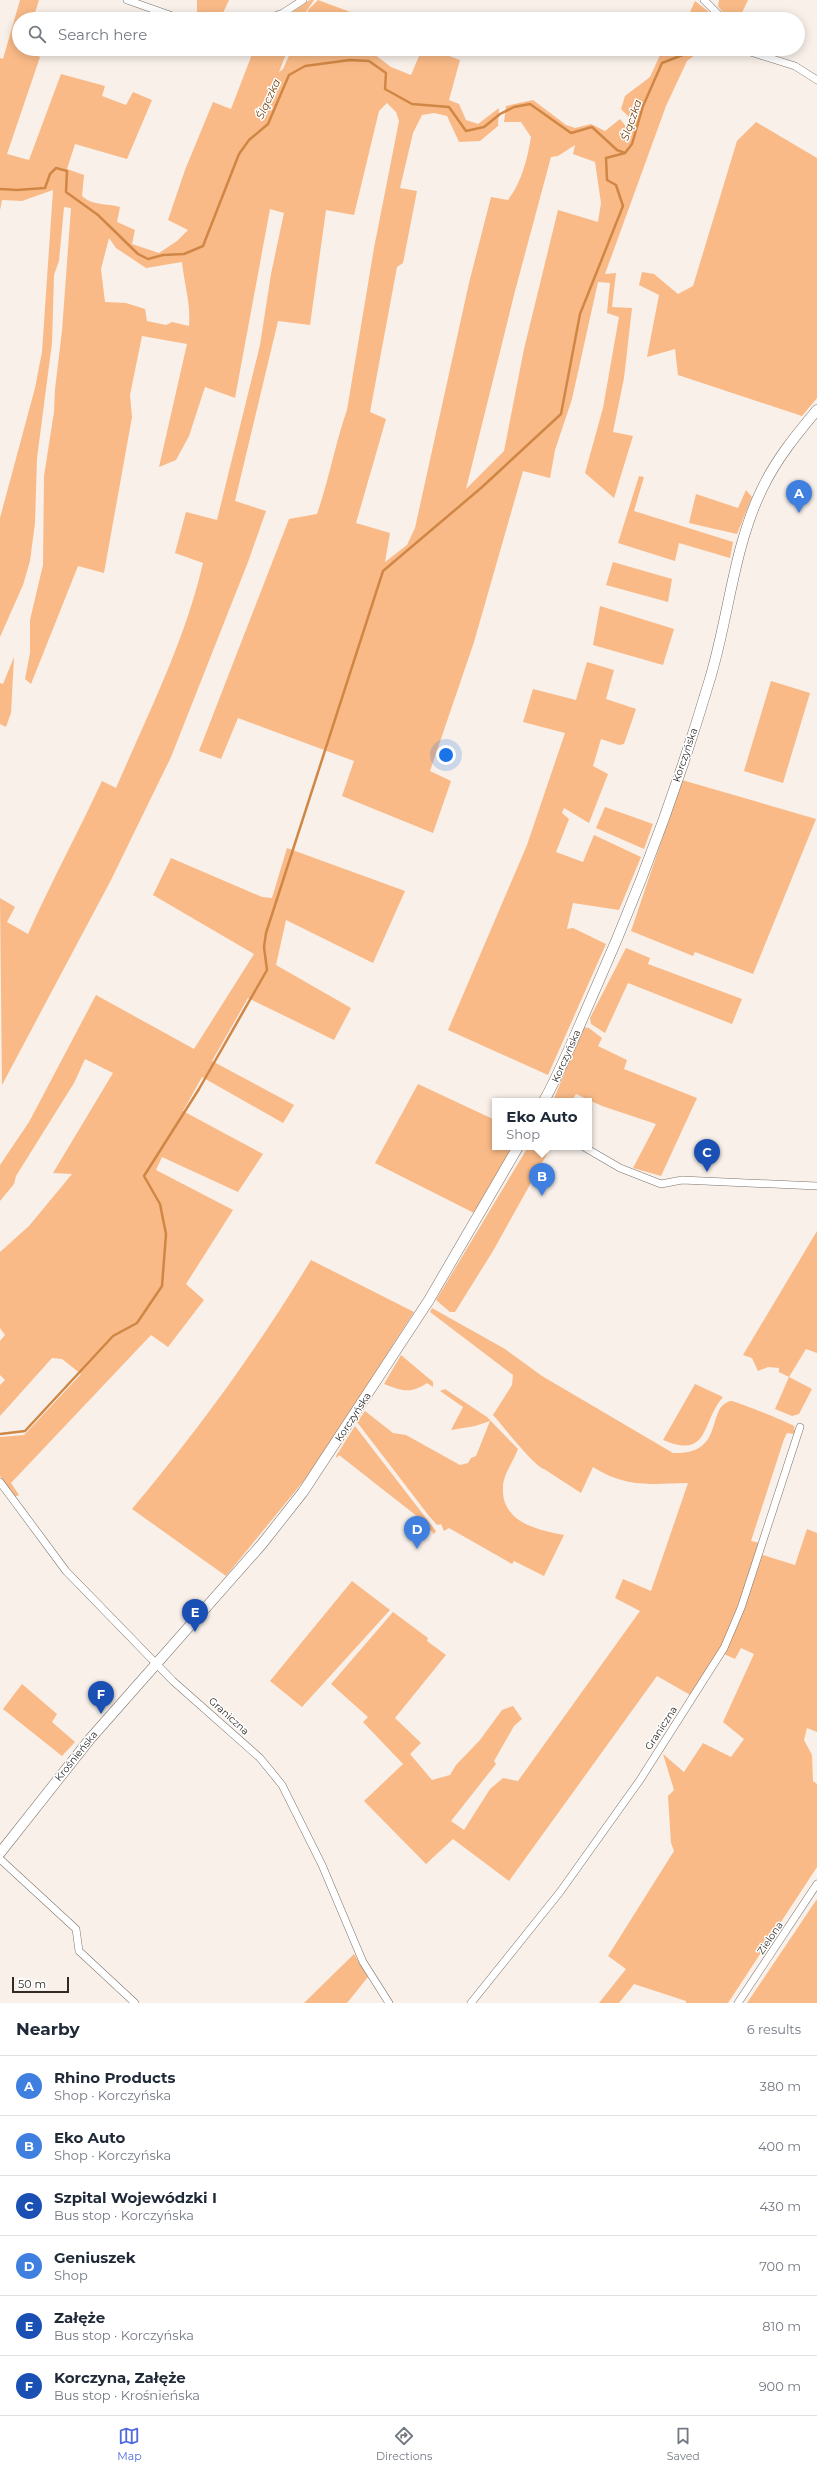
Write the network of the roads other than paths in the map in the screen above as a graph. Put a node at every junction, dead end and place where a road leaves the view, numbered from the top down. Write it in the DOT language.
graph roads {
  1 [pos="127,0"];
  2 [pos="303,0"];
  3 [pos="706,1"];
  4 [pos="161,12"];
  5 [pos="285,12"];
  6 [pos="717,12"];
  7 [pos="763,56"];
  8 [pos="817,80"];
  9 [pos="817,410"];
  10 [pos="545,1098"];
  11 [pos="516,1150"];
  12 [pos="589,1150"];
  13 [pos="817,1186"];
  14 [pos="800,1427"];
  15 [pos="0,1482"];
  16 [pos="155,1663"];
  17 [pos="0,1853"];
  18 [pos="0,1859"];
  19 [pos="817,1884"];
  20 [pos="135,2003"];
  21 [pos="389,2003"];
  22 [pos="471,2003"];
  23 [pos="738,2003"];
  1 -- 4 [label="street"];
  2 -- 5 [label="street"];
  3 -- 6 [label="street"];
  7 -- 8 [label="street"];
  9 -- 10 [label="main road, Korczyńska"];
  11 -- 16 [label="main road, Korczyńska"];
  12 -- 13 [label="street"];
  14 -- 22 [label="street, Graniczna"];
  15 -- 16 [label="street, Graniczna"];
  16 -- 17 [label="main road, Krośnieńska"];
  16 -- 21 [label="street, Graniczna"];
  18 -- 20 [label="street"];
  19 -- 23 [label="street, Zielona"];
}
